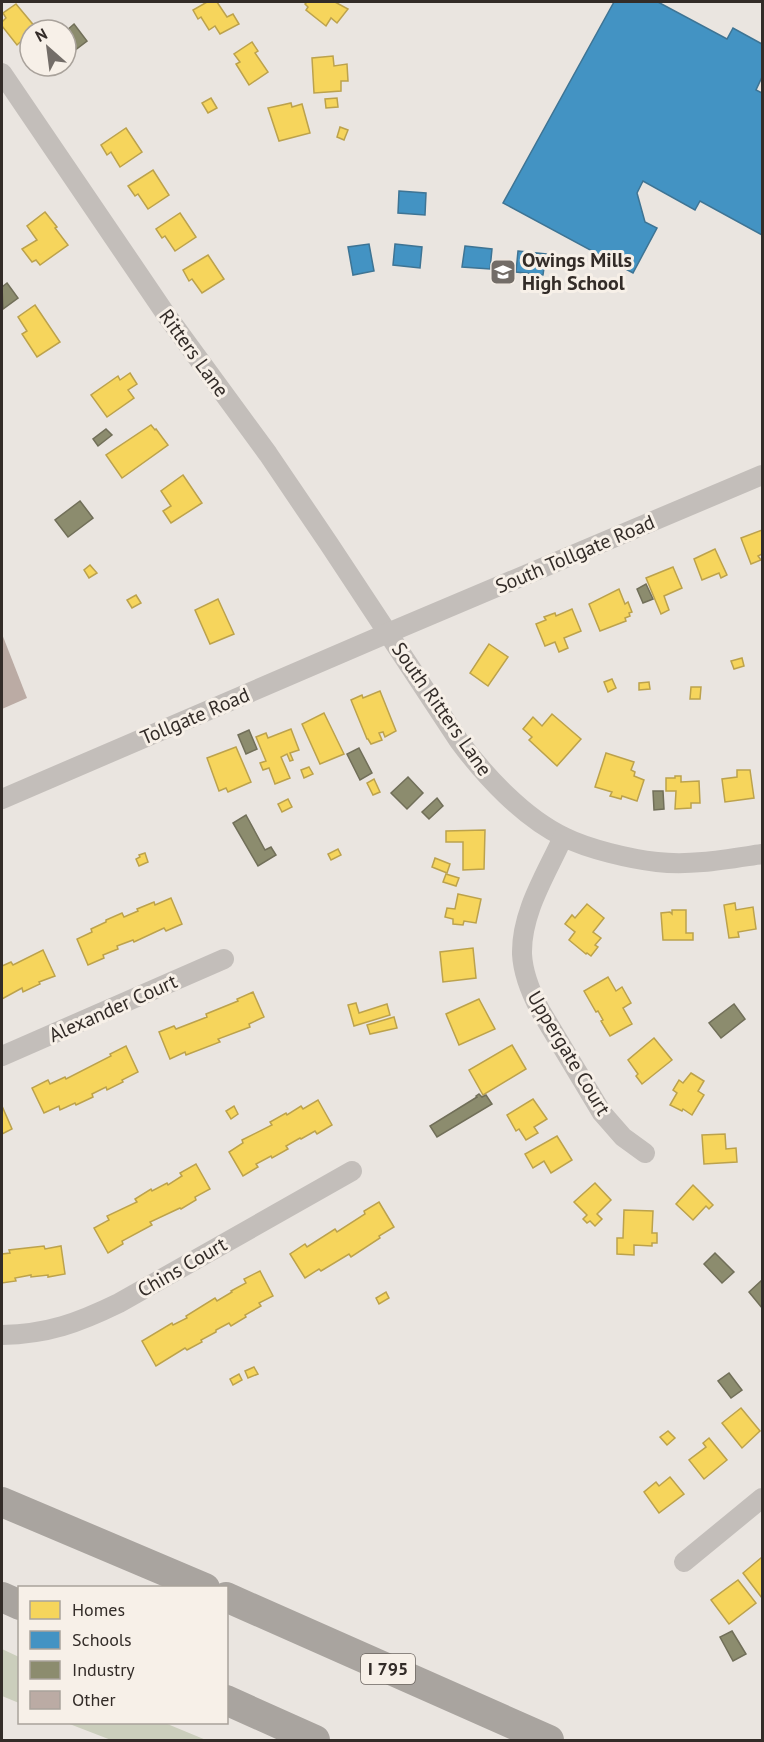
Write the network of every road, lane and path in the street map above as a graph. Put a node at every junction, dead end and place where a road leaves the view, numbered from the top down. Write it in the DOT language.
graph roads {
  1 [pos="2,73"];
  2 [pos="762,475"];
  3 [pos="388,633"];
  4 [pos="2,799"];
  5 [pos="563,837"];
  6 [pos="762,854"];
  7 [pos="224,959"];
  8 [pos="2,1056"];
  9 [pos="645,1153"];
  10 [pos="352,1171"];
  11 [pos="2,1335"];
  12 [pos="762,1498"];
  13 [pos="2,1502"];
  14 [pos="684,1562"];
  15 [pos="203,1586"];
  16 [pos="2,1597"];
  17 [pos="228,1598"];
  18 [pos="18,1604"];
  19 [pos="228,1701"];
  20 [pos="315,1740"];
  21 [pos="549,1740"];
  1 -- 3 [label="street, Ritters Lane"];
  2 -- 3 [label="street, South Tollgate Road"];
  3 -- 4 [label="street, Tollgate Road"];
  3 -- 5 [label="street, South Ritters Lane"];
  5 -- 6 [label="street, South Ritters Lane"];
  5 -- 9 [label="street, Uppergate Court"];
  7 -- 8 [label="street, Alexander Court"];
  10 -- 11 [label="street, Chins Court"];
  12 -- 14 [label="street"];
  13 -- 15 [label="highway"];
  16 -- 18 [label="highway"];
  17 -- 21 [label="highway, I 795"];
  19 -- 20 [label="highway"];
}
